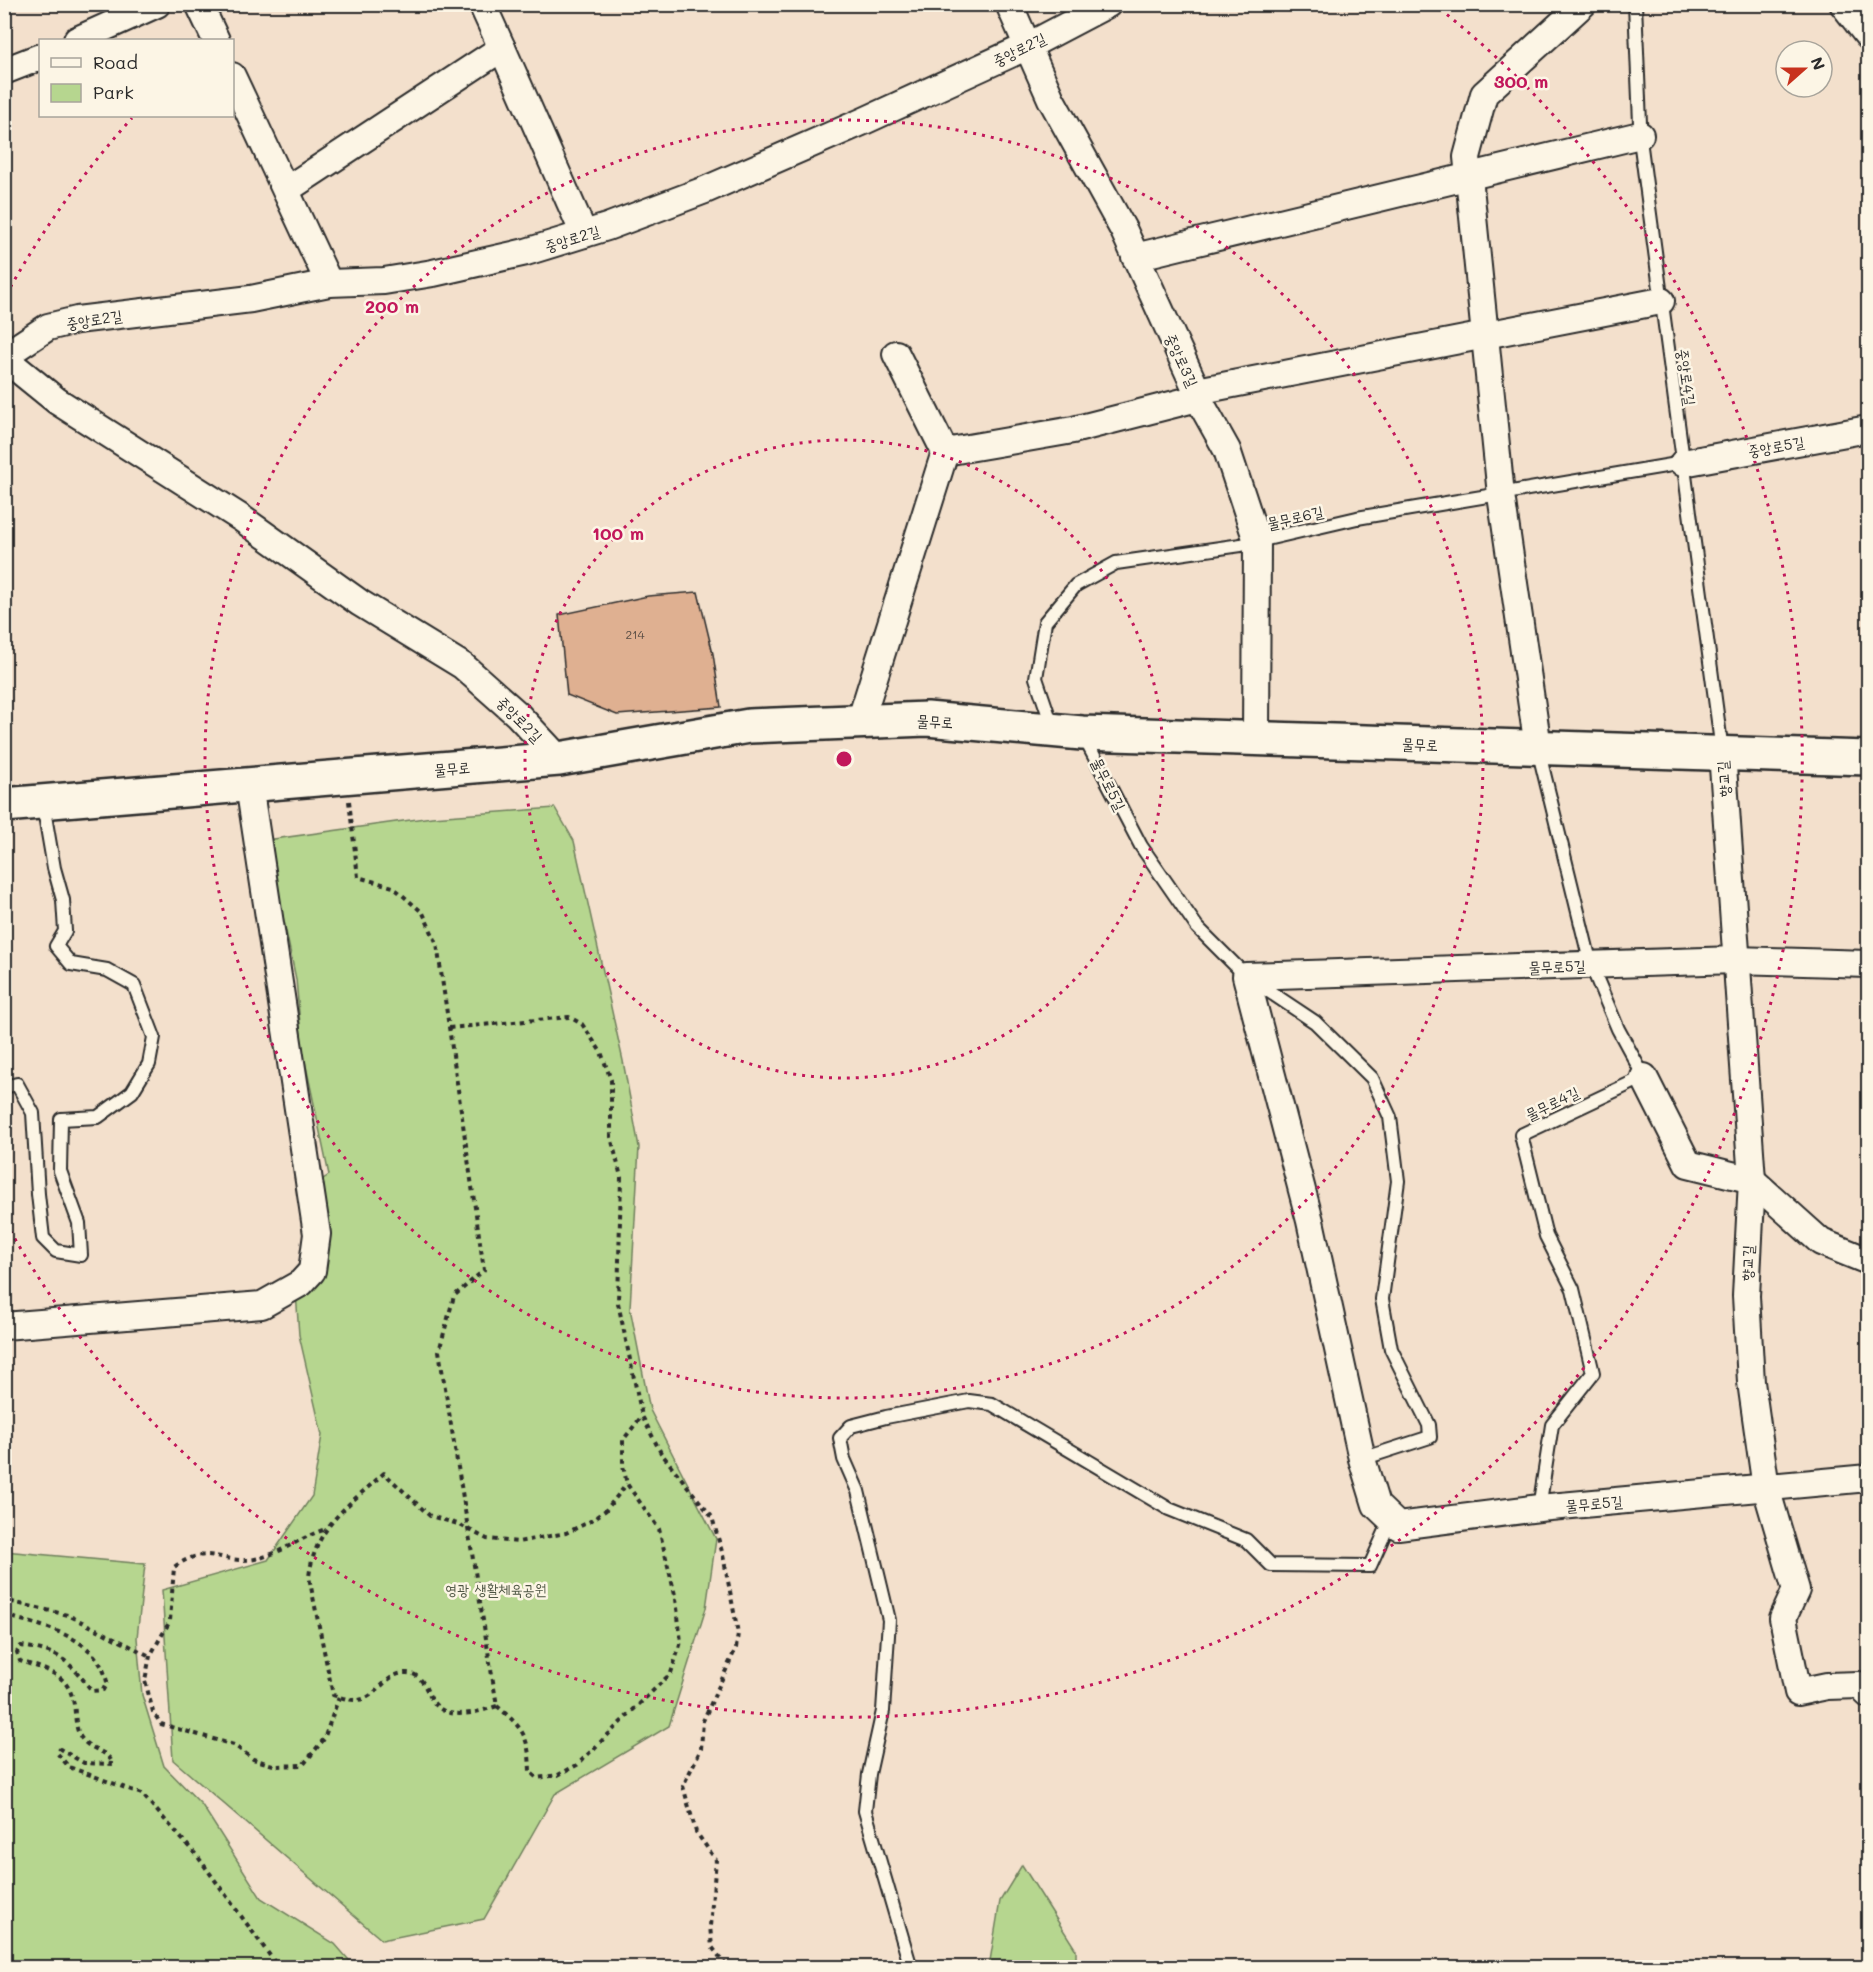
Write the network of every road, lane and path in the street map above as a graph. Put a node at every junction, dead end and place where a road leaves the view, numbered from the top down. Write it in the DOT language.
graph roads {
  1 [pos="157,4"];
  2 [pos="199,4"];
  3 [pos="482,4"];
  4 [pos="1009,4"];
  5 [pos="1107,4"];
  6 [pos="1583,4"];
  7 [pos="1635,4"];
  8 [pos="1843,4"];
  9 [pos="1869,36"];
  10 [pos="79,39"];
  11 [pos="216,39"];
  12 [pos="1028,46"];
  13 [pos="502,48"];
  14 [pos="39,57"];
  15 [pos="4,71"];
  16 [pos="234,80"];
  17 [pos="1640,135"];
  18 [pos="1469,175"];
  19 [pos="286,190"];
  20 [pos="584,234"];
  21 [pos="1135,257"];
  22 [pos="329,283"];
  23 [pos="1661,301"];
  24 [pos="1485,335"];
  25 [pos="896,354"];
  26 [pos="4,357"];
  27 [pos="1198,394"];
  28 [pos="1869,429"];
  29 [pos="945,452"];
  30 [pos="1683,463"];
  31 [pos="1501,495"];
  32 [pos="1257,541"];
  33 [pos="860,722"];
  34 [pos="1068,732"];
  35 [pos="1256,739"];
  36 [pos="1538,747"];
  37 [pos="1722,752"];
  38 [pos="1869,758"];
  39 [pos="559,759"];
  40 [pos="346,777"];
  41 [pos="249,785"];
  42 [pos="43,802"];
  43 [pos="4,805"];
  44 [pos="1735,960"];
  45 [pos="1869,964"];
  46 [pos="1591,965"];
  47 [pos="1246,976"];
  48 [pos="449,1028"];
  49 [pos="1644,1077"];
  50 [pos="4,1087"];
  51 [pos="1752,1180"];
  52 [pos="1869,1261"];
  53 [pos="4,1326"];
  54 [pos="642,1416"];
  55 [pos="1362,1459"];
  56 [pos="1869,1478"];
  57 [pos="627,1485"];
  58 [pos="1767,1488"];
  59 [pos="1539,1508"];
  60 [pos="1391,1519"];
  61 [pos="324,1529"];
  62 [pos="468,1532"];
  63 [pos="4,1596"];
  64 [pos="4,1615"];
  65 [pos="150,1656"];
  66 [pos="1869,1694"];
  67 [pos="339,1697"];
  68 [pos="497,1706"];
  69 [pos="279,1968"];
  70 [pos="728,1968"];
  71 [pos="911,1968"];
  1 -- 10 [label="street"];
  2 -- 11 [label="street"];
  3 -- 13 [label="street"];
  4 -- 12 [label="street, 중앙로3길"];
  5 -- 12 [label="street, 중앙로2길"];
  6 -- 18 [label="street"];
  7 -- 17 [label="lane, 중앙로4길"];
  8 -- 9 [label="street"];
  12 -- 20 [label="street, 중앙로2길"];
  12 -- 21 [label="street, 중앙로3길"];
  13 -- 19 [label="street"];
  13 -- 20 [label="street"];
  14 -- 15 [label="street"];
  16 -- 19 [label="street"];
  17 -- 18 [label="street"];
  17 -- 23 [label="lane, 중앙로4길"];
  18 -- 21 [label="street"];
  18 -- 24 [label="street"];
  19 -- 22 [label="street"];
  20 -- 22 [label="street, 중앙로2길"];
  21 -- 27 [label="street, 중앙로3길"];
  22 -- 26 [label="street, 중앙로2길"];
  23 -- 24 [label="street"];
  23 -- 30 [label="lane, 중앙로4길"];
  24 -- 27 [label="street"];
  24 -- 31 [label="street"];
  25 -- 29 [label="street"];
  26 -- 39 [label="street, 중앙로2길"];
  27 -- 29 [label="street"];
  27 -- 32 [label="street, 중앙로3길"];
  28 -- 30 [label="street, 중앙로5길"];
  29 -- 33 [label="street"];
  30 -- 31 [label="lane, 물무로6길"];
  30 -- 37 [label="lane, 중앙로4길"];
  31 -- 32 [label="lane, 물무로6길"];
  31 -- 36 [label="street"];
  32 -- 34 [label="lane, 물무로6길"];
  32 -- 35 [label="street, 중앙로3길"];
  33 -- 34 [label="main road, 물무로"];
  33 -- 39 [label="main road, 물무로"];
  34 -- 35 [label="main road, 물무로"];
  34 -- 47 [label="lane, 물무로5길"];
  35 -- 36 [label="main road, 물무로"];
  36 -- 37 [label="main road, 물무로"];
  36 -- 46 [label="lane"];
  37 -- 38 [label="main road, 물무로"];
  37 -- 44 [label="street, 향교길"];
  39 -- 40 [label="main road, 물무로"];
  40 -- 41 [label="main road, 물무로"];
  40 -- 48 [label="path"];
  41 -- 42 [label="main road, 물무로"];
  41 -- 53 [label="street"];
  42 -- 43 [label="main road, 물무로"];
  42 -- 50 [label="lane"];
  44 -- 45 [label="street, 물무로5길"];
  44 -- 46 [label="street, 물무로5길"];
  44 -- 51 [label="street, 향교길"];
  46 -- 47 [label="street, 물무로5길"];
  46 -- 49 [label="lane"];
  47 -- 55 [label="street"];
  47 -- 55 [label="lane, 물무로5길"];
  48 -- 54 [label="path"];
  48 -- 62 [label="path"];
  49 -- 51 [label="street"];
  49 -- 59 [label="lane, 물무로4길"];
  51 -- 52 [label="street"];
  51 -- 58 [label="street, 향교길"];
  54 -- 57 [label="path"];
  54 -- 70 [label="path"];
  55 -- 60 [label="street"];
  56 -- 58 [label="street, 물무로5길"];
  57 -- 62 [label="path"];
  57 -- 68 [label="path"];
  58 -- 59 [label="street, 물무로5길"];
  58 -- 66 [label="street, 향교길"];
  59 -- 60 [label="street, 물무로5길"];
  60 -- 71 [label="lane"];
  61 -- 62 [label="path"];
  61 -- 65 [label="path"];
  61 -- 67 [label="path"];
  62 -- 68 [label="path"];
  63 -- 65 [label="path"];
  64 -- 69 [label="path"];
  65 -- 67 [label="path"];
  67 -- 68 [label="path"];
}
